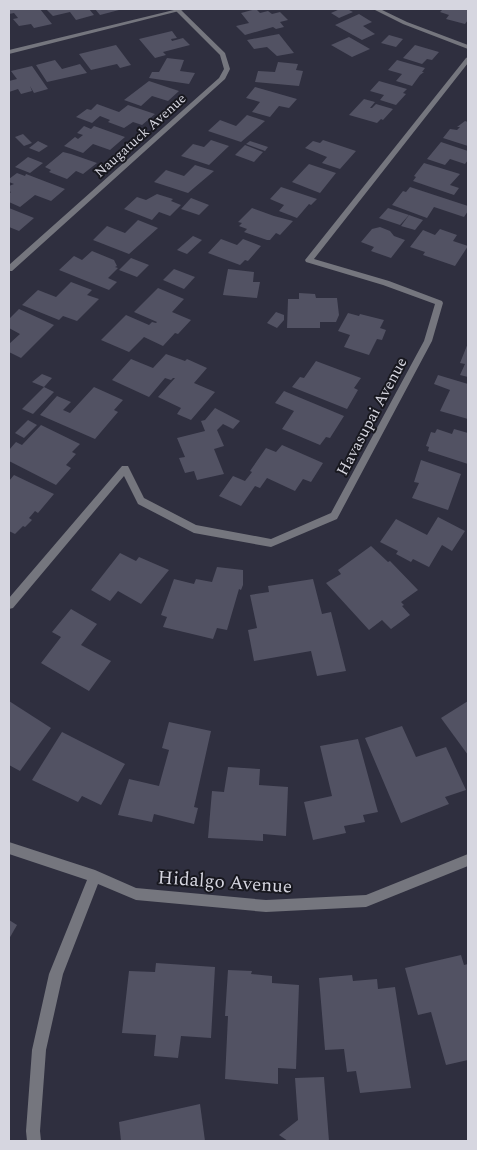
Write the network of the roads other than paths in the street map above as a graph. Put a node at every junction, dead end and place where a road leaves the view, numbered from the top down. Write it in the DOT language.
graph roads {
  1 [pos="181,9"];
  2 [pos="376,9"];
  3 [pos="468,48"];
  4 [pos="9,52"];
  5 [pos="468,59"];
  6 [pos="9,270"];
  7 [pos="9,605"];
  8 [pos="9,848"];
  9 [pos="468,860"];
  10 [pos="95,876"];
  11 [pos="34,1141"];
  1 -- 4 [label="street"];
  1 -- 6 [label="street, Naugatuck Avenue"];
  2 -- 3 [label="street"];
  5 -- 7 [label="street, Havasupai Avenue"];
  8 -- 10 [label="street, Hidalgo Avenue"];
  9 -- 10 [label="street, Hidalgo Avenue"];
  10 -- 11 [label="street"];
}
